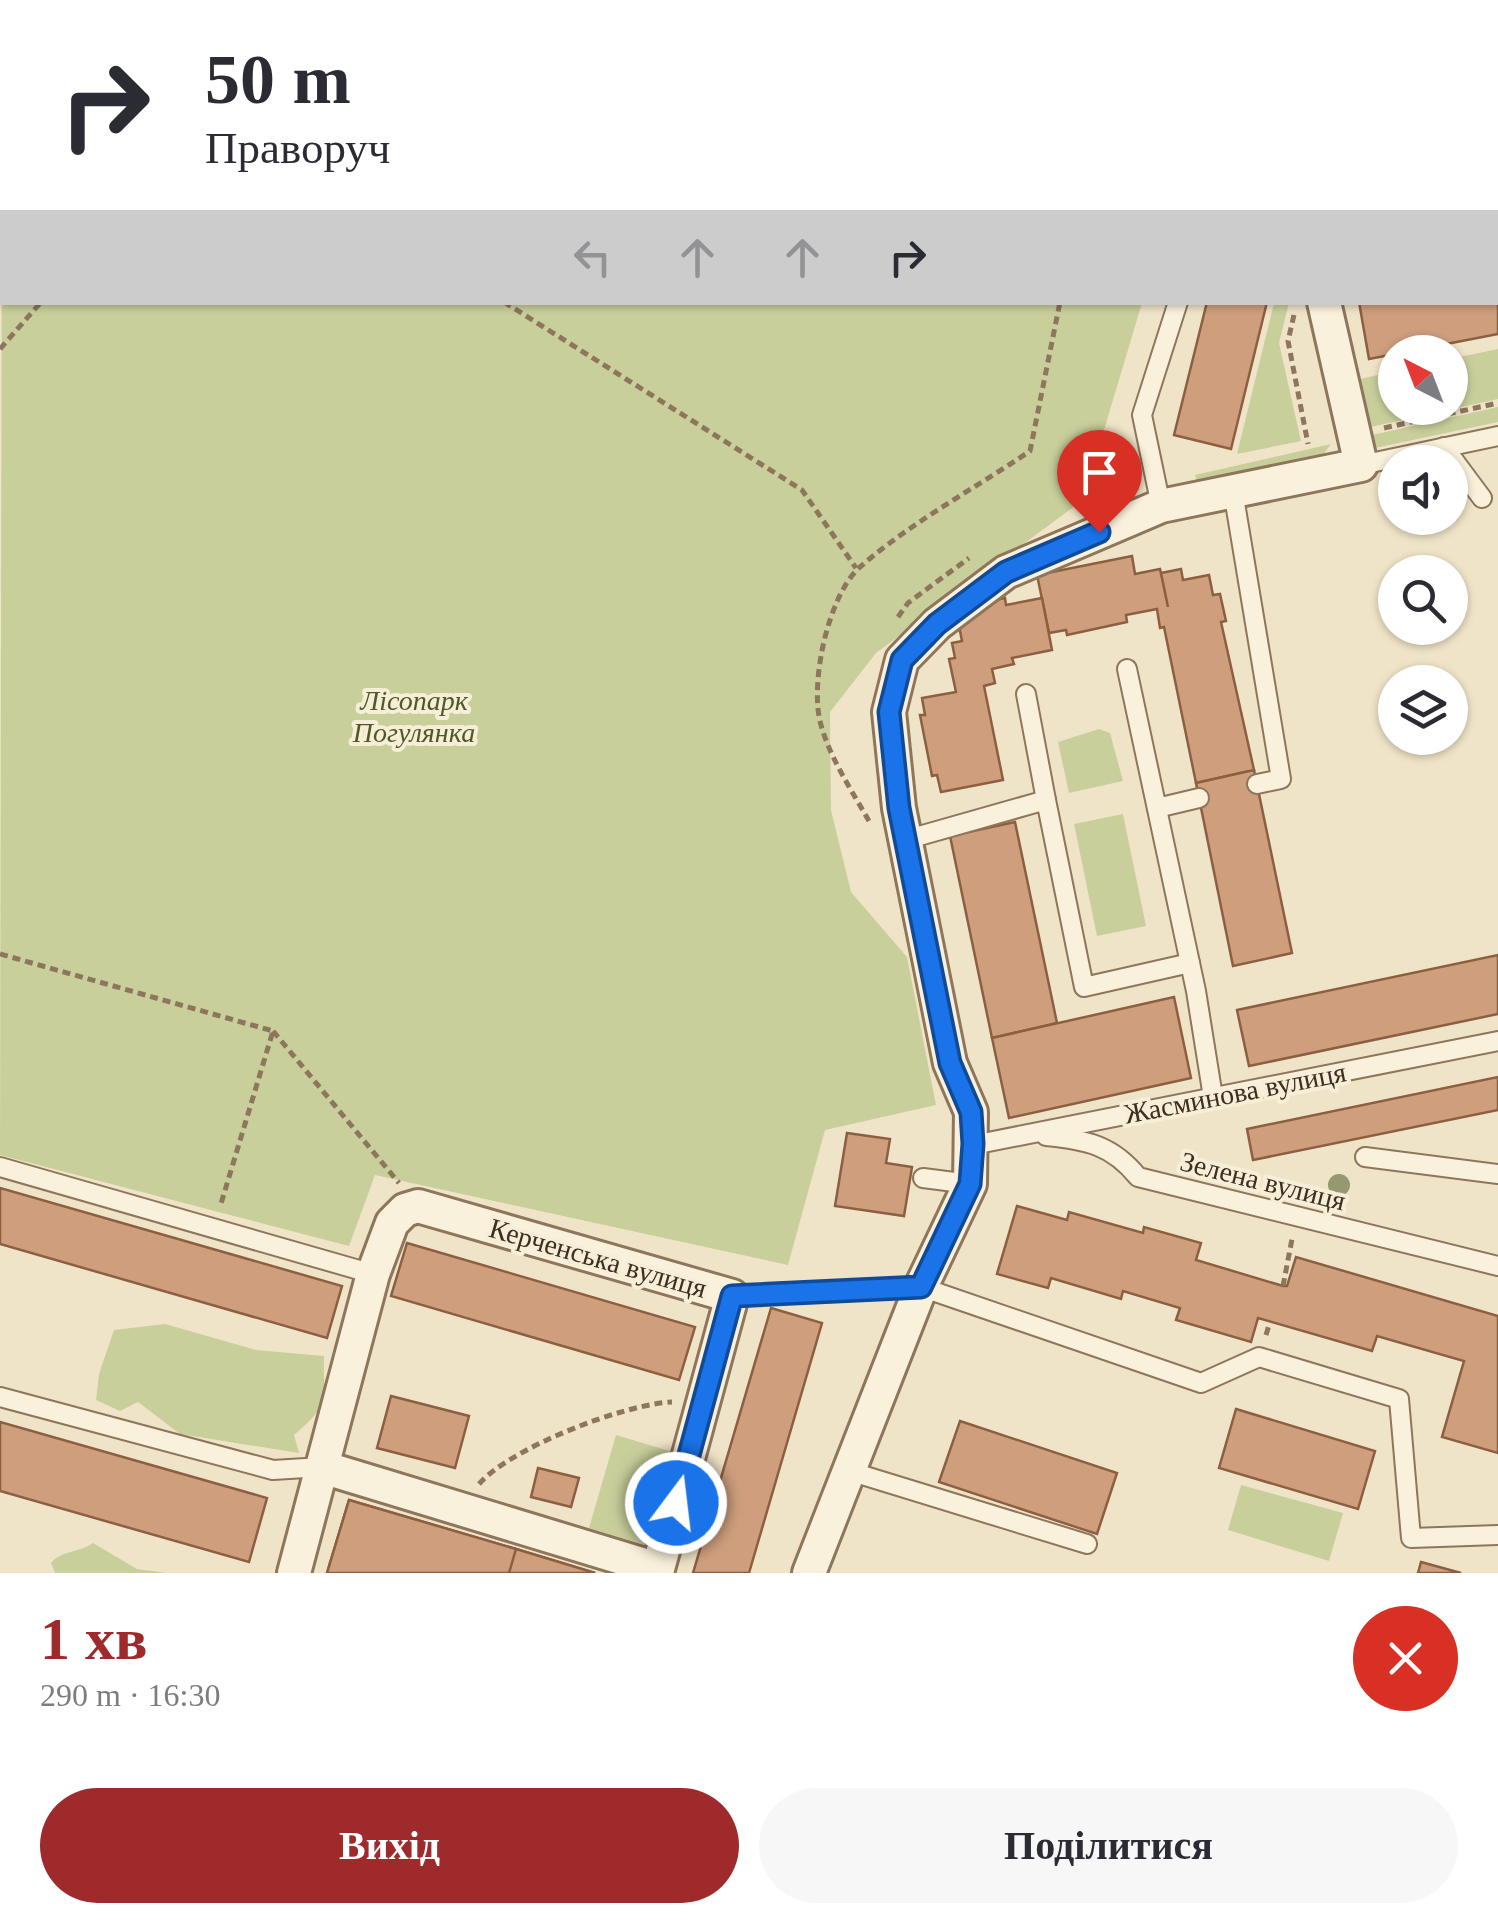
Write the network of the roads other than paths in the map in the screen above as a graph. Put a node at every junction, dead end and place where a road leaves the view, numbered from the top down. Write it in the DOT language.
graph roads {
  1 [pos="1177,305"];
  2 [pos="1325,305"];
  3 [pos="1498,436"];
  4 [pos="1454,445"];
  5 [pos="1378,461"];
  6 [pos="1361,465"];
  7 [pos="1468,479"];
  8 [pos="1233,491"];
  9 [pos="1482,498"];
  10 [pos="1161,506"];
  11 [pos="1127,668"];
  12 [pos="1026,694"];
  13 [pos="1258,784"];
  14 [pos="1199,798"];
  15 [pos="1046,800"];
  16 [pos="1157,808"];
  17 [pos="891,836"];
  18 [pos="1190,964"];
  19 [pos="1498,1041"];
  20 [pos="1213,1097"];
  21 [pos="1026,1134"];
  22 [pos="973,1144"];
  23 [pos="1365,1157"];
  24 [pos="0,1167"];
  25 [pos="1498,1174"];
  26 [pos="923,1178"];
  27 [pos="970,1184"];
  28 [pos="1498,1266"];
  29 [pos="373,1274"];
  30 [pos="921,1287"];
  31 [pos="732,1296"];
  32 [pos="0,1397"];
  33 [pos="322,1468"];
  34 [pos="849,1472"];
  35 [pos="1498,1535"];
  36 [pos="1087,1544"];
  37 [pos="294,1573"];
  38 [pos="809,1573"];
  1 -- 10 [label="lane"];
  2 -- 6 [label="street"];
  3 -- 4 [label="lane"];
  5 -- 6 [label="lane"];
  6 -- 8 [label="street"];
  7 -- 9 [label="lane"];
  8 -- 10 [label="street"];
  8 -- 13 [label="lane"];
  10 -- 17 [label="street"];
  11 -- 16 [label="lane"];
  12 -- 15 [label="lane"];
  14 -- 16 [label="lane"];
  15 -- 17 [label="lane"];
  15 -- 18 [label="lane"];
  16 -- 18 [label="lane"];
  17 -- 22 [label="street"];
  18 -- 20 [label="lane"];
  19 -- 20 [label="lane, Жасминова вулиця"];
  20 -- 21 [label="lane, Жасминова вулиця"];
  21 -- 22 [label="lane, Жасминова вулиця"];
  21 -- 28 [label="lane, Зелена вулиця"];
  22 -- 27 [label="street"];
  23 -- 25 [label="lane"];
  24 -- 29 [label="lane"];
  26 -- 27 [label="lane"];
  27 -- 30 [label="street"];
  29 -- 31 [label="street, Керченська вулиця"];
  29 -- 33 [label="street"];
  30 -- 31 [label="lane"];
  30 -- 34 [label="street"];
  30 -- 35 [label="lane"];
  31 -- 33 [label="street, Керченська вулиця"];
  32 -- 33 [label="lane"];
  33 -- 37 [label="street"];
  34 -- 36 [label="lane"];
  34 -- 38 [label="street"];
}
